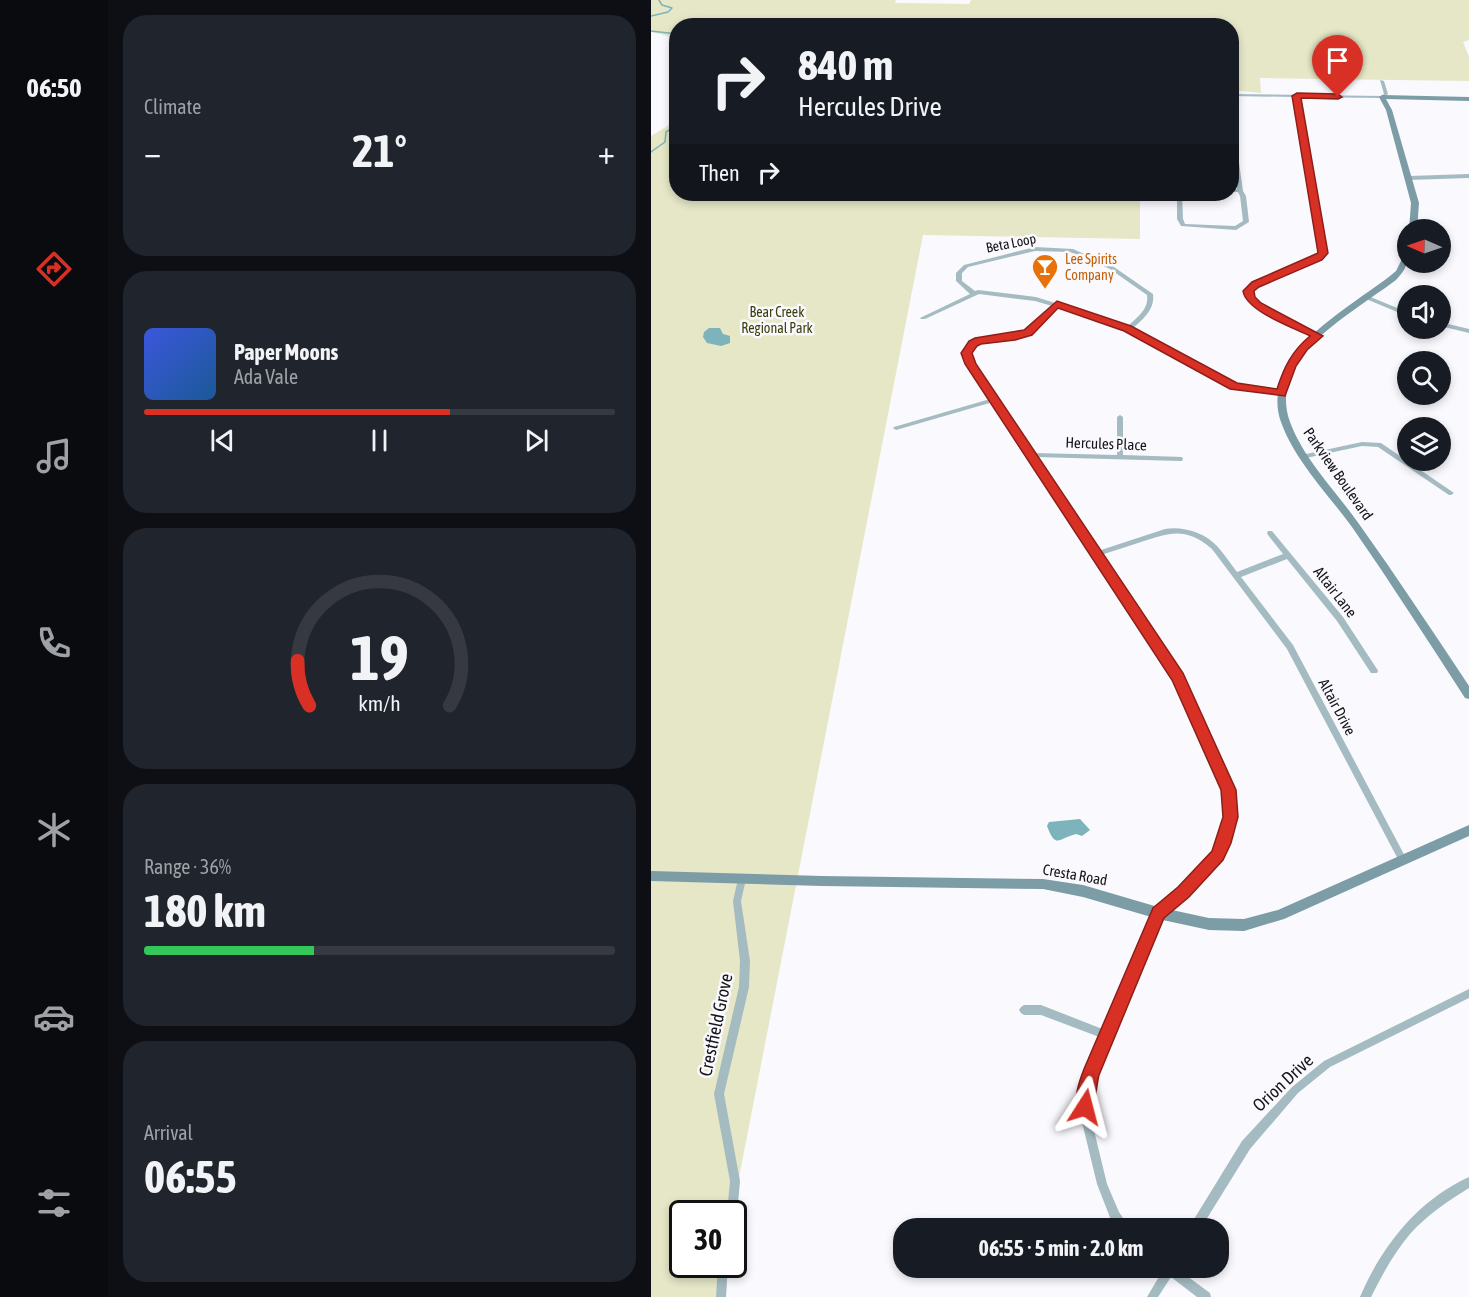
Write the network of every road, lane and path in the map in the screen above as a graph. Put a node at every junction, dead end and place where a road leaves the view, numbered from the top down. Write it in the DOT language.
graph roads {
  1 [pos="1382,81"];
  2 [pos="1239,95"];
  3 [pos="1297,96"];
  4 [pos="1381,97"];
  5 [pos="1390,98"];
  6 [pos="1469,99"];
  7 [pos="1389,110"];
  8 [pos="1469,176"];
  9 [pos="1409,178"];
  10 [pos="1239,184"];
  11 [pos="1240,190"];
  12 [pos="1179,201"];
  13 [pos="1414,219"];
  14 [pos="1398,273"];
  15 [pos="973,293"];
  16 [pos="1368,298"];
  17 [pos="1057,304"];
  18 [pos="1397,310"];
  19 [pos="923,318"];
  20 [pos="1451,327"];
  21 [pos="1128,328"];
  22 [pos="1469,331"];
  23 [pos="1317,336"];
  24 [pos="1281,393"];
  25 [pos="994,400"];
  26 [pos="1120,417"];
  27 [pos="896,428"];
  28 [pos="1031,455"];
  29 [pos="1306,456"];
  30 [pos="1120,458"];
  31 [pos="1180,459"];
  32 [pos="1451,493"];
  33 [pos="1270,533"];
  34 [pos="1097,554"];
  35 [pos="1289,555"];
  36 [pos="1235,576"];
  37 [pos="1374,671"];
  38 [pos="1469,695"];
  39 [pos="1469,830"];
  40 [pos="1403,860"];
  41 [pos="651,876"];
  42 [pos="742,879"];
  43 [pos="1158,913"];
  44 [pos="1469,993"];
  45 [pos="1024,1010"];
  46 [pos="1106,1035"];
  47 [pos="1469,1182"];
  48 [pos="733,1200"];
  49 [pos="1116,1218"];
  50 [pos="1201,1218"];
  51 [pos="722,1278"];
  52 [pos="1164,1278"];
  53 [pos="1182,1278"];
  54 [pos="721,1297"];
  55 [pos="1152,1297"];
  56 [pos="1206,1297"];
  57 [pos="1365,1297"];
  1 -- 4 [label="street"];
  2 -- 3 [label="street"];
  3 -- 4 [label="street"];
  3 -- 23 [label="street"];
  4 -- 5 [label="street"];
  4 -- 7 [label="street"];
  5 -- 6 [label="street"];
  5 -- 7 [label="street"];
  7 -- 9 [label="street"];
  8 -- 9 [label="street"];
  9 -- 13 [label="street"];
  10 -- 11 [label="street"];
  11 -- 12 [label="street"];
  14 -- 16 [label="street, Parkview Boulevard"];
  15 -- 17 [label="street"];
  15 -- 19 [label="street"];
  15 -- 21 [label="street, Beta Loop"];
  16 -- 18 [label="street"];
  16 -- 23 [label="street, Parkview Boulevard"];
  17 -- 21 [label="street"];
  17 -- 25 [label="street"];
  20 -- 22 [label="street"];
  21 -- 24 [label="street"];
  23 -- 24 [label="street, Parkview Boulevard"];
  24 -- 29 [label="street, Parkview Boulevard"];
  25 -- 27 [label="street"];
  25 -- 28 [label="street"];
  26 -- 30 [label="street"];
  28 -- 30 [label="street, Hercules Place"];
  28 -- 34 [label="street"];
  29 -- 32 [label="street"];
  29 -- 38 [label="street, Parkview Boulevard"];
  30 -- 31 [label="street, Hercules Place"];
  33 -- 35 [label="street, Altair Lane"];
  34 -- 36 [label="street, Altair Drive"];
  34 -- 43 [label="street"];
  35 -- 36 [label="street"];
  35 -- 37 [label="street, Altair Lane"];
  36 -- 40 [label="street, Altair Drive"];
  39 -- 40 [label="street, Cresta Road"];
  40 -- 43 [label="street, Cresta Road"];
  41 -- 42 [label="street, Cresta Road"];
  42 -- 43 [label="street, Cresta Road"];
  42 -- 48 [label="street, Crestfield Grove"];
  43 -- 46 [label="street"];
  44 -- 50 [label="street, Orion Drive"];
  45 -- 46 [label="street"];
  46 -- 49 [label="street"];
  47 -- 57 [label="street"];
  51 -- 54 [label="street"];
  52 -- 55 [label="street"];
  53 -- 56 [label="street"];
}
